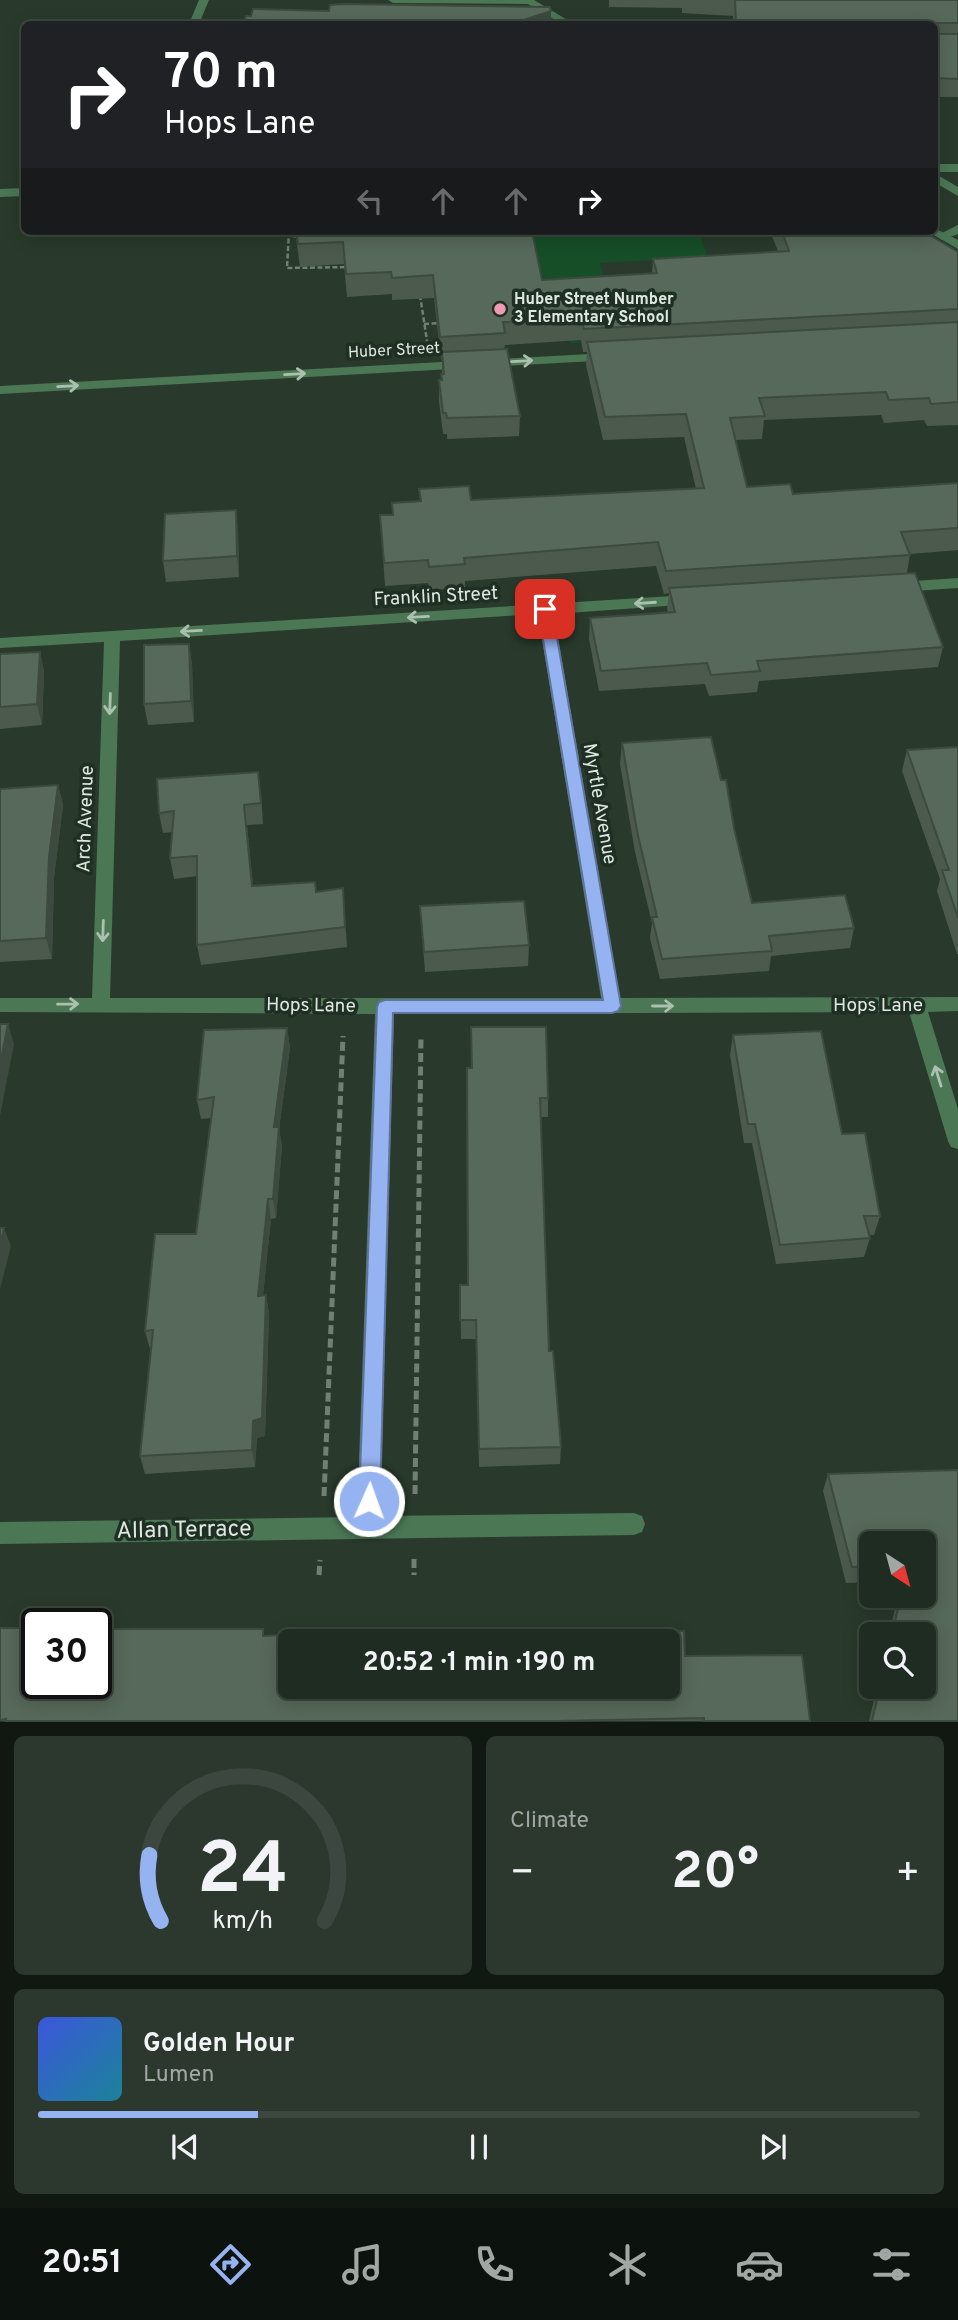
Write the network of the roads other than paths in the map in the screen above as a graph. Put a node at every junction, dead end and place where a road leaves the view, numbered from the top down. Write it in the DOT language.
graph roads {
  1 [pos="204,0"];
  2 [pos="393,0"];
  3 [pos="526,0"];
  4 [pos="195,21"];
  5 [pos="564,21"];
  6 [pos="938,168"];
  7 [pos="958,168"];
  8 [pos="938,179"];
  9 [pos="21,192"];
  10 [pos="958,192"];
  11 [pos="0,193"];
  12 [pos="958,229"];
  13 [pos="938,234"];
  14 [pos="958,245"];
  15 [pos="625,356"];
  16 [pos="0,390"];
  17 [pos="957,585"];
  18 [pos="887,587"];
  19 [pos="709,599"];
  20 [pos="545,609"];
  21 [pos="112,636"];
  22 [pos="0,643"];
  23 [pos="101,1003"];
  24 [pos="958,1004"];
  25 [pos="0,1005"];
  26 [pos="612,1006"];
  27 [pos="918,1006"];
  28 [pos="385,1007"];
  29 [pos="958,1141"];
  30 [pos="634,1524"];
  31 [pos="368,1529"];
  32 [pos="0,1533"];
  1 -- 4 [label="street"];
  2 -- 3 [label="street"];
  3 -- 5 [label="street"];
  6 -- 7 [label="street"];
  8 -- 10 [label="street"];
  9 -- 11 [label="street"];
  12 -- 13 [label="street"];
  13 -- 14 [label="street"];
  16 -- 15 [label="street, Huber Street, one-way"];
  17 -- 18 [label="street"];
  19 -- 20 [label="street, Franklin Street, one-way"];
  20 -- 21 [label="street, Franklin Street, one-way"];
  20 -- 26 [label="street, Myrtle Avenue"];
  21 -- 22 [label="street, Franklin Street"];
  21 -- 23 [label="street, Arch Avenue, one-way"];
  25 -- 23 [label="street, Hops Lane, one-way"];
  23 -- 28 [label="street, Hops Lane"];
  24 -- 27 [label="street, Hops Lane"];
  26 -- 27 [label="street, Hops Lane, one-way"];
  26 -- 28 [label="street, Hops Lane"];
  29 -- 27 [label="street, one-way"];
  28 -- 31 [label="street"];
  30 -- 31 [label="street, Allan Terrace"];
  31 -- 32 [label="street, Allan Terrace"];
}
